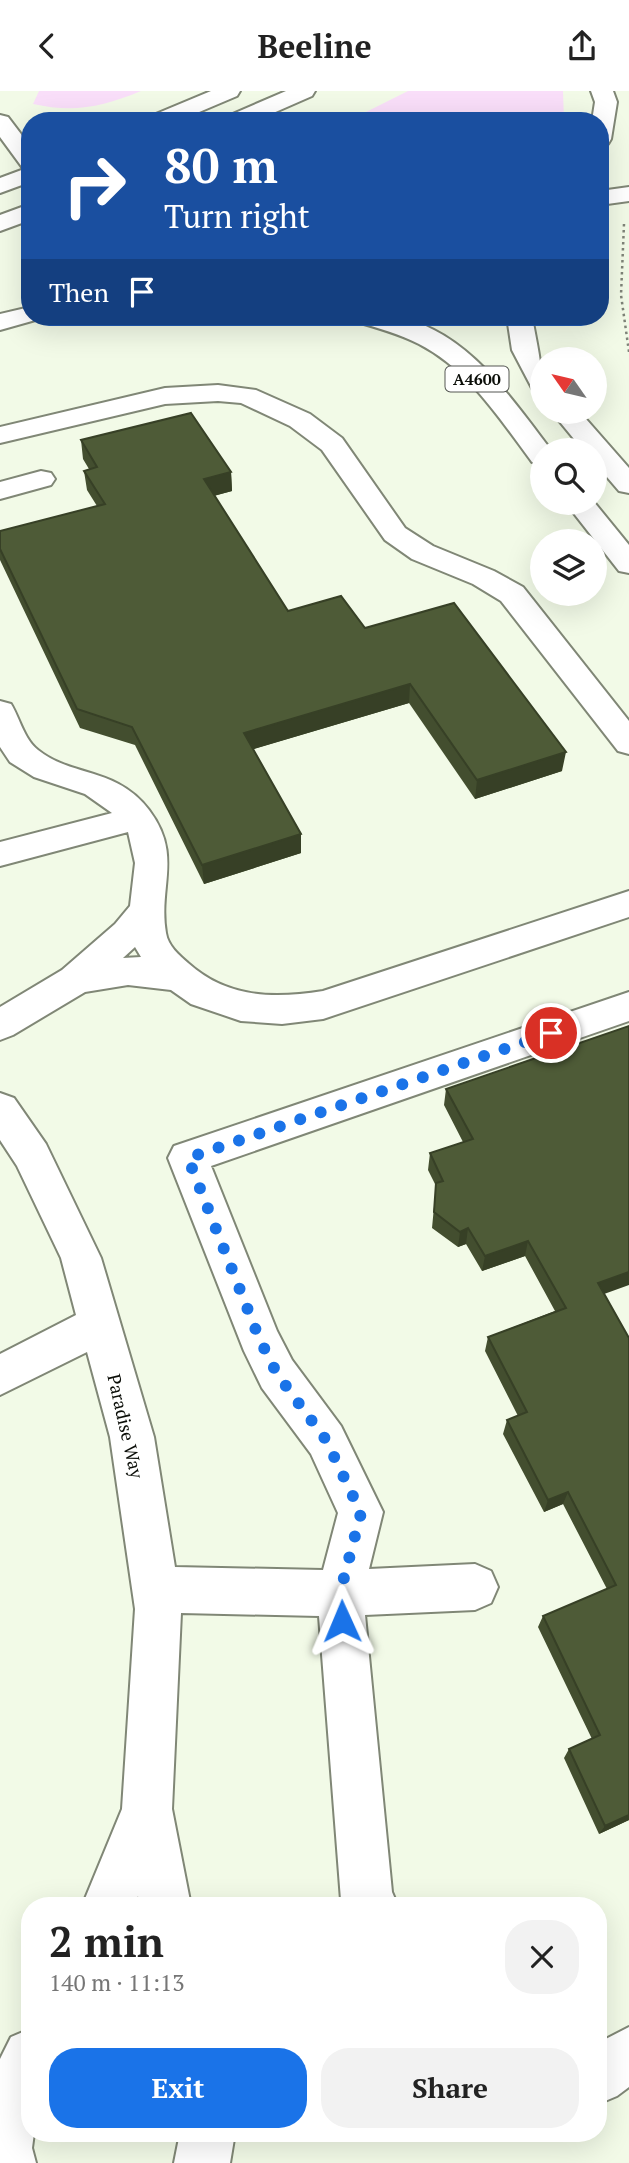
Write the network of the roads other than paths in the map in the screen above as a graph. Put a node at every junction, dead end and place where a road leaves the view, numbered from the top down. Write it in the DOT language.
graph roads {
  1 [pos="229,91"];
  2 [pos="304,91"];
  3 [pos="603,94"];
  4 [pos="180,112"];
  5 [pos="256,112"];
  6 [pos="602,112"];
  7 [pos="629,117"];
  8 [pos="0,122"];
  9 [pos="21,150"];
  10 [pos="21,178"];
  11 [pos="0,186"];
  12 [pos="629,194"];
  13 [pos="609,197"];
  14 [pos="21,215"];
  15 [pos="0,224"];
  16 [pos="21,316"];
  17 [pos="0,322"];
  18 [pos="390,326"];
  19 [pos="521,326"];
  20 [pos="530,360"];
  21 [pos="575,424"];
  22 [pos="0,435"];
  23 [pos="530,440"];
  24 [pos="41,479"];
  25 [pos="629,485"];
  26 [pos="0,491"];
  27 [pos="589,515"];
  28 [pos="629,564"];
  29 [pos="0,712"];
  30 [pos="629,743"];
  31 [pos="137,818"];
  32 [pos="0,854"];
  33 [pos="629,904"];
  34 [pos="146,911"];
  35 [pos="180,979"];
  36 [pos="75,980"];
  37 [pos="629,1006"];
  38 [pos="0,1025"];
  39 [pos="0,1109"];
  40 [pos="100,1324"];
  41 [pos="0,1375"];
  42 [pos="475,1587"];
  43 [pos="155,1590"];
  44 [pos="340,1593"];
  45 [pos="147,1809"];
  46 [pos="112,1897"];
  47 [pos="163,1897"];
  48 [pos="368,1897"];
  49 [pos="629,2054"];
  50 [pos="607,2070"];
  51 [pos="14,2083"];
  52 [pos="8,2163"];
  1 -- 4 [label="main road"];
  2 -- 5 [label="main road"];
  3 -- 6 [label="main road"];
  3 -- 7 [label="main road"];
  8 -- 9 [label="main road"];
  10 -- 11 [label="main road"];
  12 -- 13 [label="main road"];
  14 -- 15 [label="main road"];
  16 -- 17 [label="main road"];
  18 -- 23 [label="main road, A4600"];
  19 -- 20 [label="main road, A4600"];
  21 -- 25 [label="main road"];
  22 -- 30 [label="main road"];
  24 -- 26 [label="main road"];
  27 -- 28 [label="main road"];
  29 -- 31 [label="main road"];
  31 -- 32 [label="main road"];
  31 -- 34 [label="main road"];
  33 -- 35 [label="main road"];
  34 -- 35 [label="main road"];
  34 -- 36 [label="main road"];
  35 -- 36 [label="main road"];
  36 -- 38 [label="main road"];
  37 -- 44 [label="main road"];
  39 -- 40 [label="main road, Paradise Way"];
  40 -- 41 [label="main road"];
  40 -- 43 [label="main road, Paradise Way"];
  42 -- 44 [label="main road"];
  43 -- 44 [label="main road"];
  43 -- 45 [label="main road, Paradise Way"];
  44 -- 48 [label="main road"];
  45 -- 46 [label="main road"];
  45 -- 47 [label="main road"];
  49 -- 50 [label="main road"];
  51 -- 52 [label="main road"];
}
